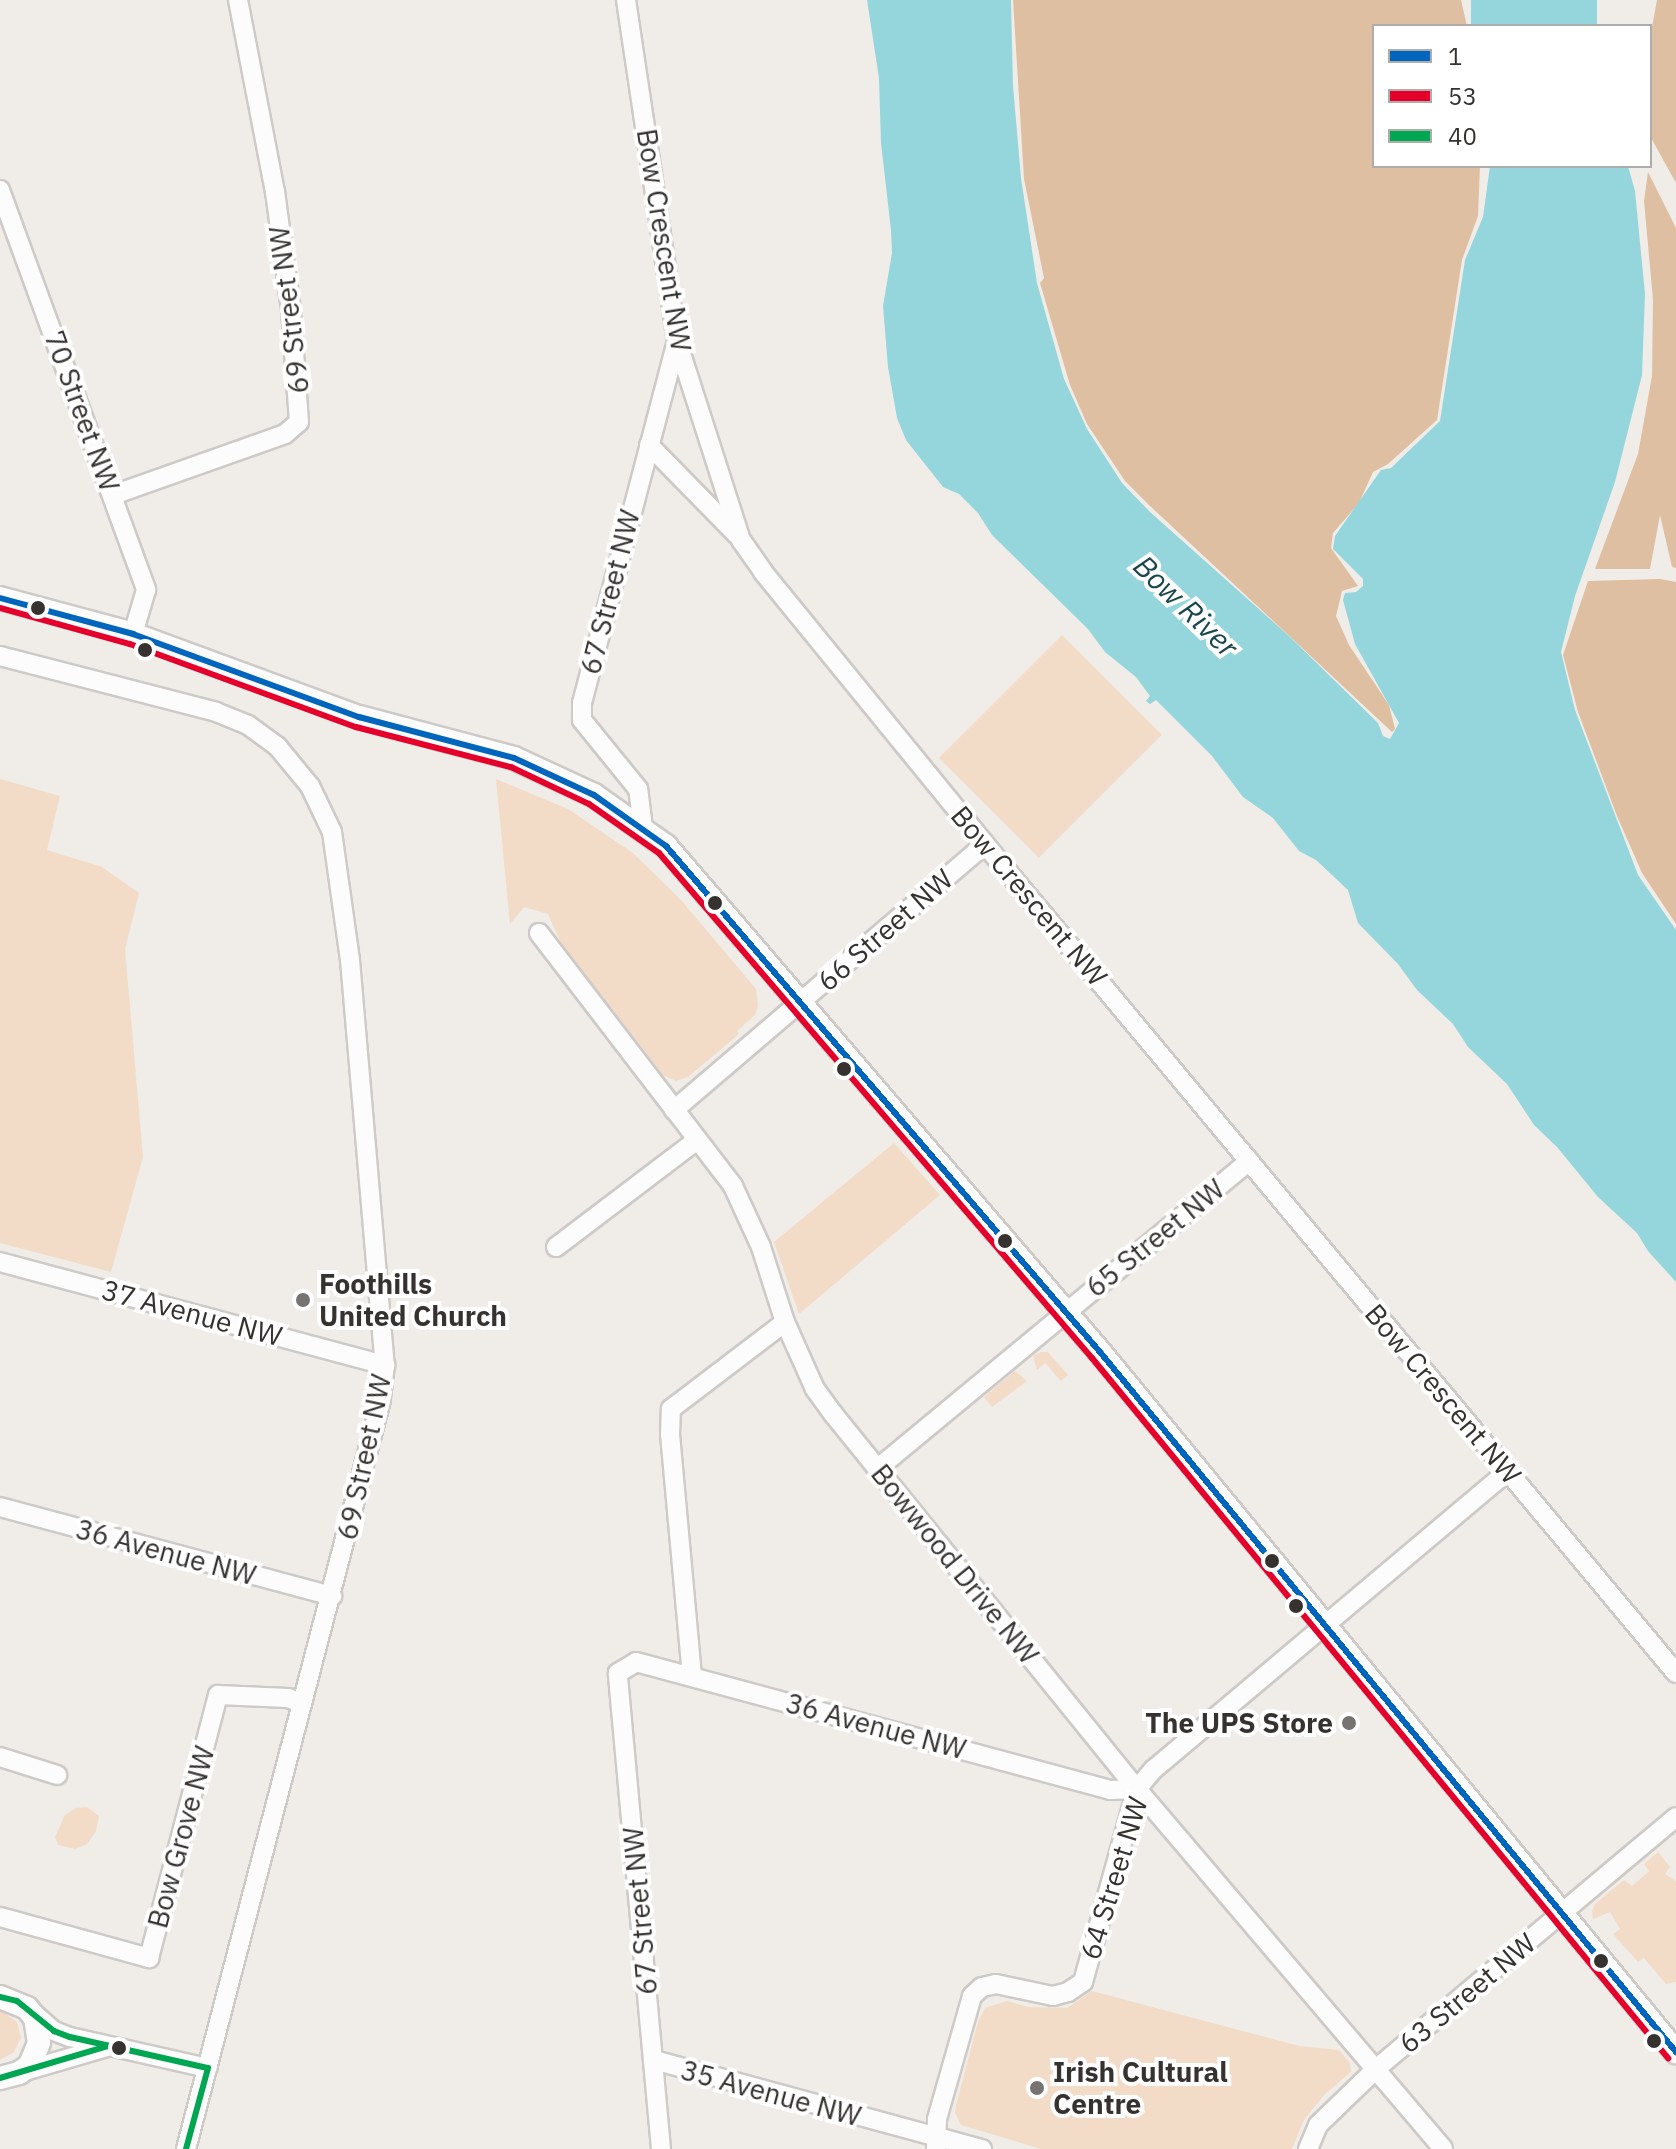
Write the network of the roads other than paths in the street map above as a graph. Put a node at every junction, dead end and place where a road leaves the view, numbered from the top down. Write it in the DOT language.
graph roads {
  1 [pos="238,0"];
  2 [pos="626,0"];
  3 [pos="0,190"];
  4 [pos="677,341"];
  5 [pos="649,445"];
  6 [pos="113,495"];
  7 [pos="741,540"];
  8 [pos="0,598"];
  9 [pos="133,634"];
  10 [pos="0,656"];
  11 [pos="643,828"];
  12 [pos="985,844"];
  13 [pos="539,933"];
  14 [pos="801,1002"];
  15 [pos="674,1110"];
  16 [pos="697,1140"];
  17 [pos="1249,1161"];
  18 [pos="556,1247"];
  19 [pos="0,1262"];
  20 [pos="1065,1311"];
  21 [pos="785,1322"];
  22 [pos="385,1365"];
  23 [pos="877,1469"];
  24 [pos="1507,1472"];
  25 [pos="0,1507"];
  26 [pos="332,1596"];
  27 [pos="1323,1627"];
  28 [pos="618,1673"];
  29 [pos="1676,1673"];
  30 [pos="692,1676"];
  31 [pos="302,1703"];
  32 [pos="0,1757"];
  33 [pos="57,1775"];
  34 [pos="1137,1789"];
  35 [pos="1676,1817"];
  36 [pos="1562,1912"];
  37 [pos="0,1917"];
  38 [pos="0,1997"];
  39 [pos="27,2008"];
  40 [pos="108,2046"];
  41 [pos="1676,2052"];
  42 [pos="654,2060"];
  43 [pos="208,2068"];
  44 [pos="1377,2068"];
  45 [pos="6,2078"];
  46 [pos="936,2143"];
  47 [pos="186,2149"];
  48 [pos="661,2149"];
  49 [pos="982,2149"];
  50 [pos="1308,2149"];
  51 [pos="1443,2149"];
  1 -- 6 [label="street, 69 Street NW"];
  2 -- 4 [label="street, Bow Crescent NW"];
  3 -- 6 [label="street, 70 Street NW"];
  4 -- 5 [label="street, 67 Street NW"];
  4 -- 7 [label="street, Bow Crescent NW"];
  5 -- 7 [label="street"];
  5 -- 11 [label="street, 67 Street NW"];
  6 -- 9 [label="street, 70 Street NW"];
  7 -- 12 [label="street, Bow Crescent NW"];
  8 -- 9 [label="street"];
  9 -- 11 [label="street"];
  10 -- 22 [label="street, 69 Street NW"];
  11 -- 14 [label="street"];
  12 -- 14 [label="street, 66 Street NW"];
  12 -- 17 [label="street, Bow Crescent NW"];
  13 -- 15 [label="street, Bowwood Drive NW"];
  14 -- 15 [label="street, 66 Street NW"];
  14 -- 20 [label="street"];
  15 -- 16 [label="street, Bowwood Drive NW"];
  16 -- 18 [label="street"];
  16 -- 21 [label="street, Bowwood Drive NW"];
  17 -- 20 [label="street, 65 Street NW"];
  17 -- 24 [label="street, Bow Crescent NW"];
  19 -- 22 [label="street, 37 Avenue NW"];
  20 -- 23 [label="street, 65 Street NW"];
  20 -- 27 [label="street"];
  21 -- 23 [label="street, Bowwood Drive NW"];
  21 -- 30 [label="street"];
  22 -- 26 [label="street, 69 Street NW"];
  23 -- 34 [label="street, Bowwood Drive NW"];
  24 -- 27 [label="street, 64 Street NW"];
  24 -- 29 [label="street, Bow Crescent NW"];
  25 -- 26 [label="street, 36 Avenue NW"];
  26 -- 31 [label="street, 69 Street NW"];
  27 -- 34 [label="street, 64 Street NW"];
  27 -- 36 [label="street"];
  28 -- 30 [label="street, 36 Avenue NW"];
  28 -- 42 [label="street, 67 Street NW"];
  30 -- 34 [label="street, 36 Avenue NW"];
  31 -- 37 [label="street, Bow Grove NW"];
  31 -- 43 [label="street, 69 Street NW"];
  32 -- 33 [label="street"];
  34 -- 44 [label="street, Bowwood Drive NW"];
  34 -- 46 [label="street, 64 Street NW"];
  35 -- 36 [label="street, 63 Street NW"];
  36 -- 41 [label="street"];
  36 -- 44 [label="street, 63 Street NW"];
  38 -- 39 [label="street"];
  39 -- 40 [label="street"];
  39 -- 45 [label="street"];
  40 -- 43 [label="street"];
  40 -- 45 [label="street"];
  42 -- 46 [label="street, 35 Avenue NW"];
  42 -- 48 [label="street, 67 Street NW"];
  43 -- 47 [label="street, 69 Street NW"];
  44 -- 50 [label="street, 63 Street NW"];
  44 -- 51 [label="street, Bowwood Drive NW"];
  46 -- 49 [label="street, 35 Avenue NW"];
}
